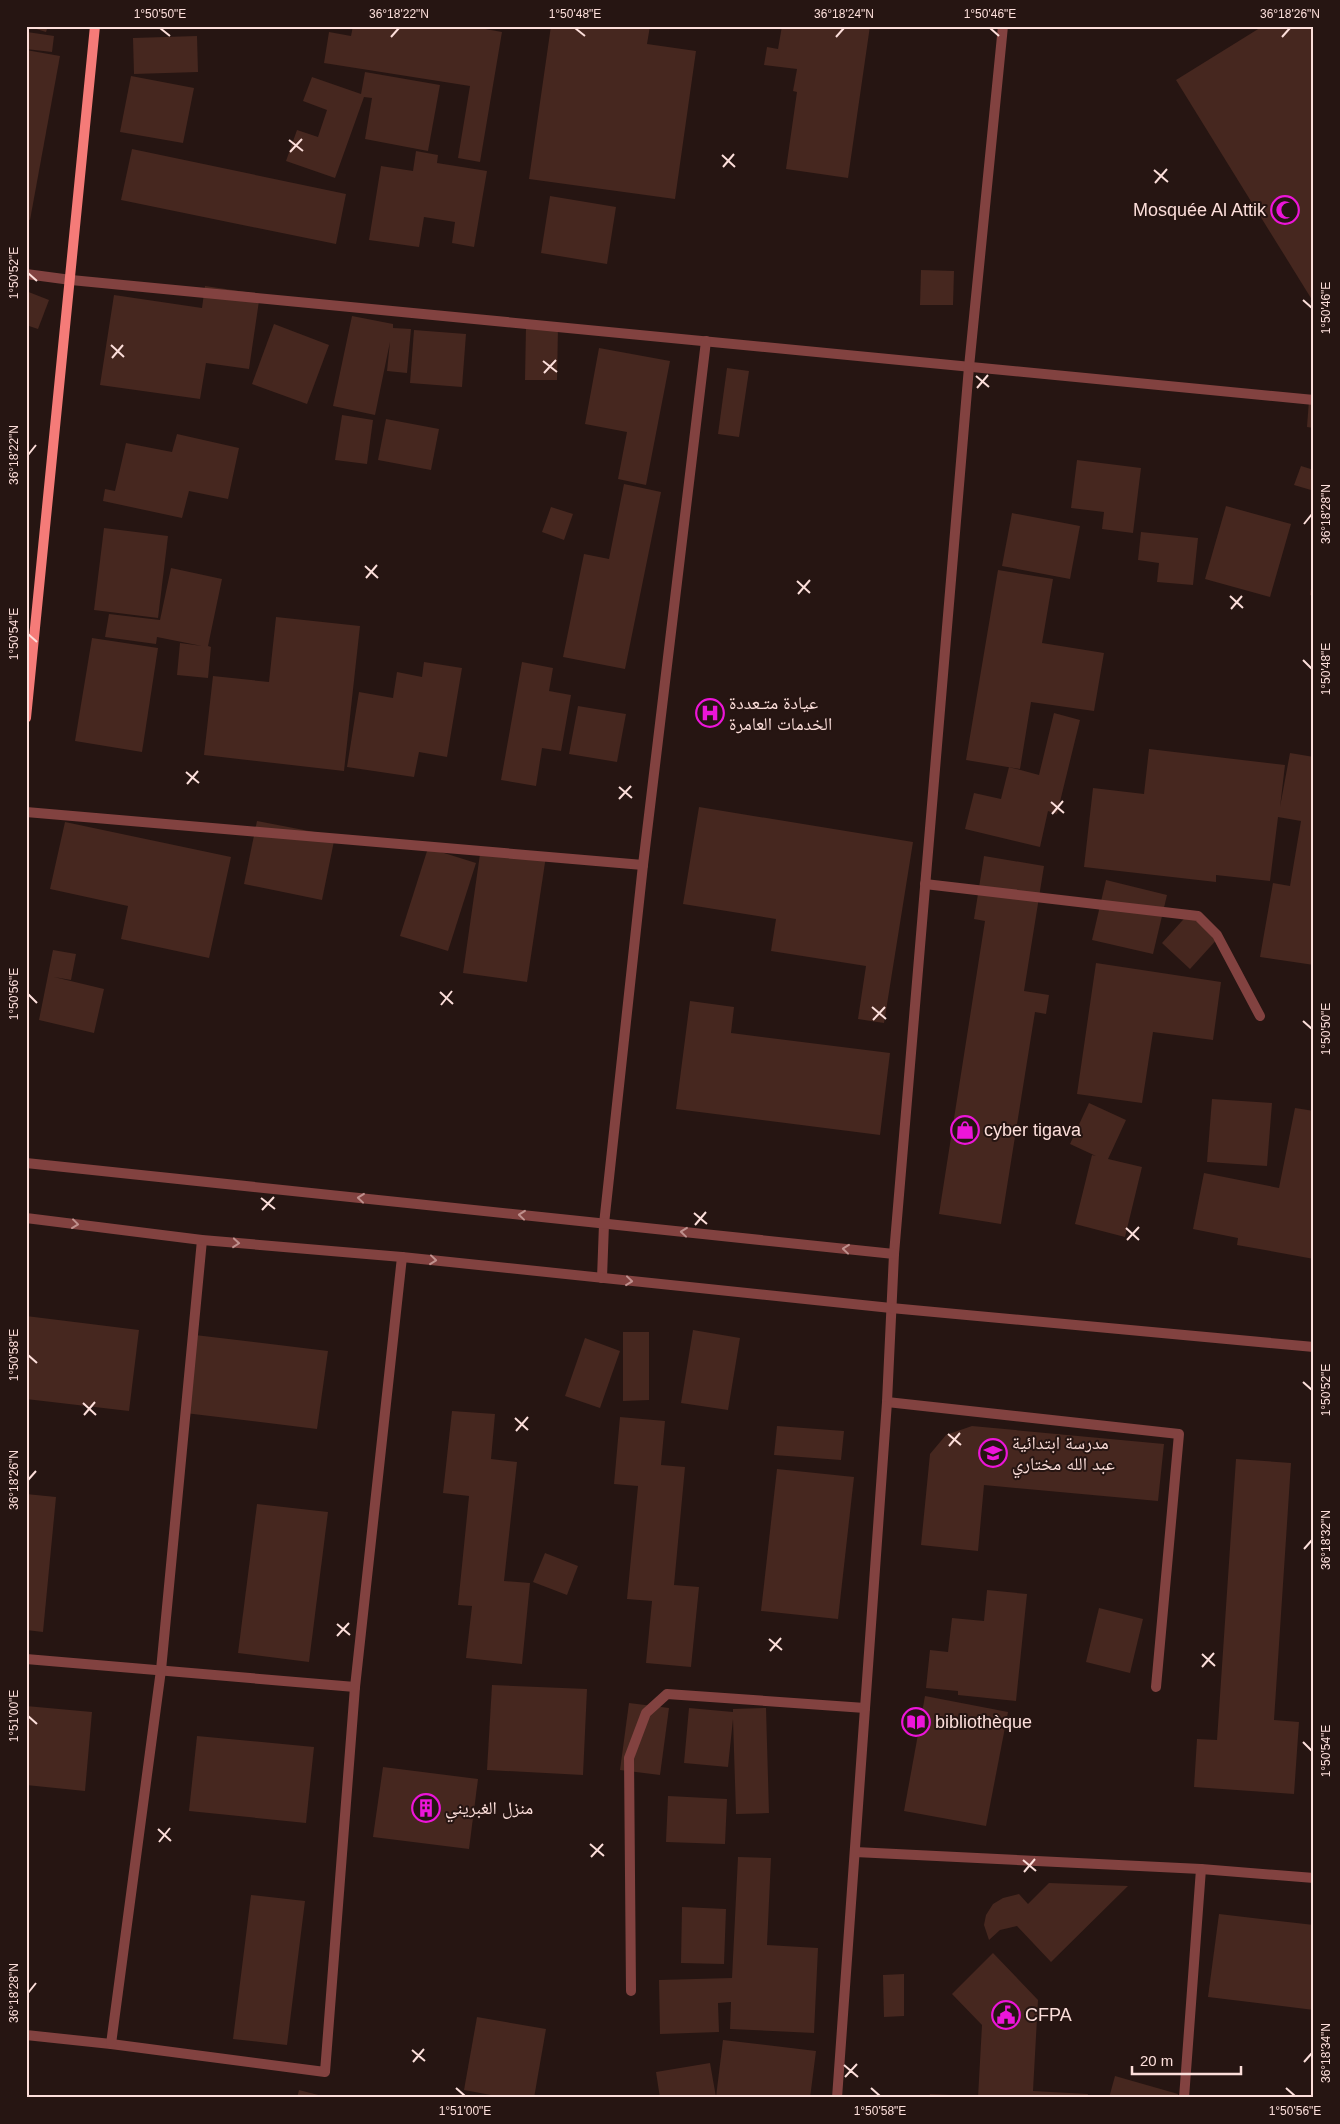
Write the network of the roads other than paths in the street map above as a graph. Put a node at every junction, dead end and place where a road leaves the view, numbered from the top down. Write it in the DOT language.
graph roads {
  1 [pos="95,26"];
  2 [pos="1002,26"];
  3 [pos="26,274"];
  4 [pos="71,280"];
  5 [pos="706,341"];
  6 [pos="969,367"];
  7 [pos="1314,400"];
  8 [pos="26,718"];
  9 [pos="26,812"];
  10 [pos="643,865"];
  11 [pos="925,884"];
  12 [pos="1260,1016"];
  13 [pos="26,1163"];
  14 [pos="26,1218"];
  15 [pos="604,1224"];
  16 [pos="202,1240"];
  17 [pos="894,1254"];
  18 [pos="402,1257"];
  19 [pos="602,1278"];
  20 [pos="890,1308"];
  21 [pos="1314,1347"];
  22 [pos="887,1402"];
  23 [pos="26,1659"];
  24 [pos="162,1670"];
  25 [pos="355,1687"];
  26 [pos="1156,1687"];
  27 [pos="865,1708"];
  28 [pos="855,1852"];
  29 [pos="1201,1869"];
  30 [pos="1314,1878"];
  31 [pos="631,1991"];
  32 [pos="26,2035"];
  33 [pos="111,2044"];
  34 [pos="837,2098"];
  35 [pos="1184,2098"];
  1 -- 4 [label="main road"];
  2 -- 6 [label="street"];
  3 -- 4 [label="street"];
  4 -- 5 [label="street"];
  4 -- 8 [label="main road"];
  5 -- 6 [label="street"];
  5 -- 10 [label="street"];
  6 -- 7 [label="street"];
  6 -- 11 [label="street"];
  9 -- 10 [label="street"];
  10 -- 15 [label="street"];
  11 -- 12 [label="street"];
  11 -- 17 [label="street"];
  15 -- 13 [label="street, one-way"];
  14 -- 16 [label="street, one-way"];
  17 -- 15 [label="street, one-way"];
  15 -- 19 [label="street"];
  16 -- 18 [label="street, one-way"];
  16 -- 24 [label="street"];
  17 -- 20 [label="street"];
  18 -- 19 [label="street, one-way"];
  18 -- 25 [label="street"];
  19 -- 20 [label="street, one-way"];
  20 -- 21 [label="street"];
  20 -- 22 [label="street"];
  22 -- 26 [label="street"];
  22 -- 27 [label="street"];
  23 -- 24 [label="street"];
  24 -- 25 [label="street"];
  24 -- 33 [label="street"];
  25 -- 33 [label="street"];
  27 -- 28 [label="street"];
  27 -- 31 [label="street"];
  28 -- 29 [label="street"];
  28 -- 34 [label="street"];
  29 -- 30 [label="street"];
  29 -- 35 [label="street"];
  32 -- 33 [label="street"];
}
